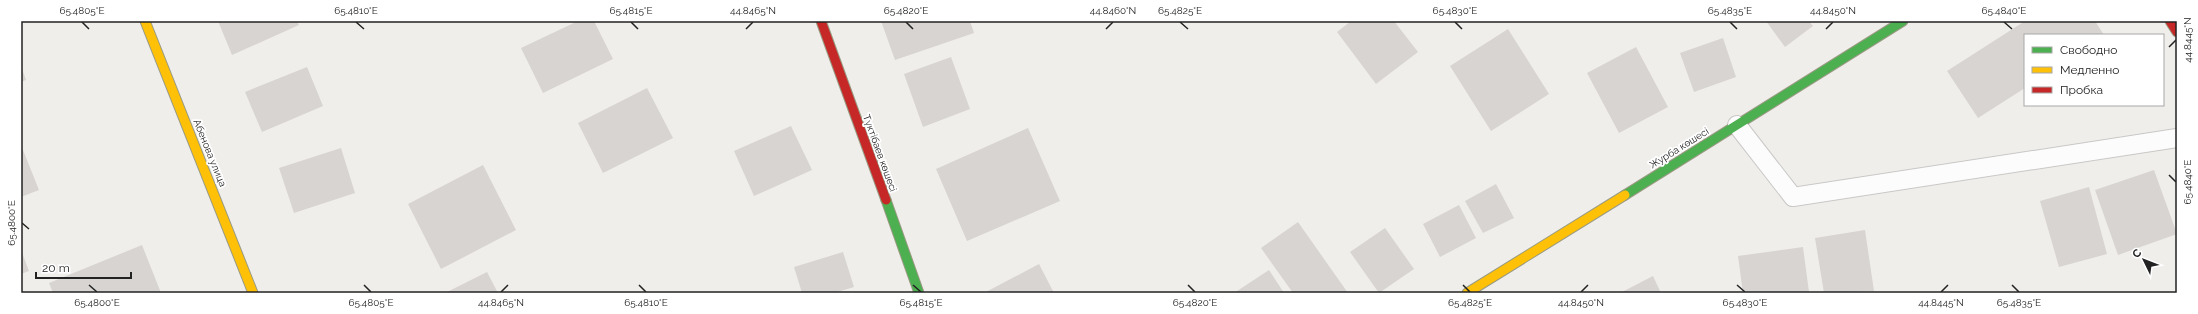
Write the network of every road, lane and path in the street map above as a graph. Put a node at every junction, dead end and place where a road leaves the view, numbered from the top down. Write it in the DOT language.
graph roads {
  1 [pos="145,21"];
  2 [pos="821,21"];
  3 [pos="1903,21"];
  4 [pos="2170,21"];
  5 [pos="2177,32"];
  6 [pos="1737,125"];
  7 [pos="2177,138"];
  8 [pos="253,293"];
  9 [pos="919,293"];
  10 [pos="1467,293"];
  1 -- 8 [label="street, Абенова улица"];
  2 -- 9 [label="street, Түктібаев көшесі"];
  3 -- 6 [label="street, Журба көшесі"];
  4 -- 5 [label="street"];
  6 -- 7 [label="lane"];
  6 -- 10 [label="street, Журба көшесі"];
}
